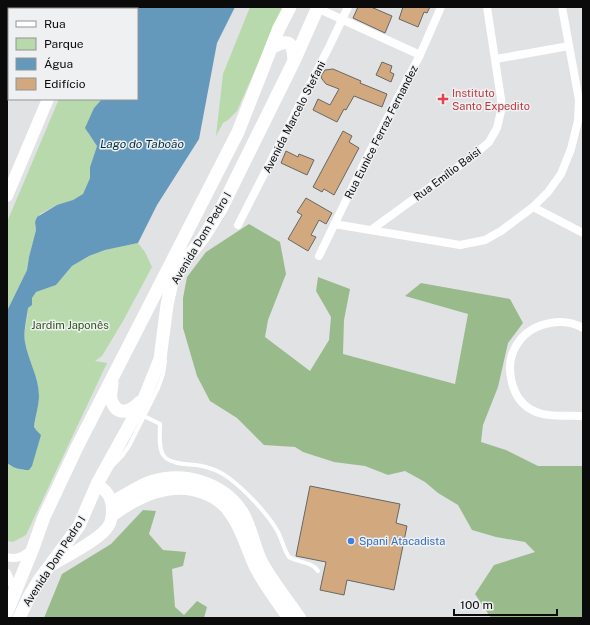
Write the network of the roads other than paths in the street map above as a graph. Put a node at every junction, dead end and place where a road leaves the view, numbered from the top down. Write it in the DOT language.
graph roads {
  1 [pos="285,7"];
  2 [pos="290,7"];
  3 [pos="317,7"];
  4 [pos="348,7"];
  5 [pos="441,7"];
  6 [pos="487,7"];
  7 [pos="562,7"];
  8 [pos="342,20"];
  9 [pos="279,28"];
  10 [pos="569,46"];
  11 [pos="271,48"];
  12 [pos="420,55"];
  13 [pos="496,59"];
  14 [pos="294,61"];
  15 [pos="48,100"];
  16 [pos="7,196"];
  17 [pos="534,207"];
  18 [pos="334,224"];
  19 [pos="238,225"];
  20 [pos="370,230"];
  21 [pos="583,233"];
  22 [pos="319,256"];
  23 [pos="164,322"];
  24 [pos="583,328"];
  25 [pos="113,378"];
  26 [pos="144,399"];
  27 [pos="144,416"];
  28 [pos="583,416"];
  29 [pos="100,479"];
  30 [pos="112,502"];
  31 [pos="112,516"];
  32 [pos="33,548"];
  33 [pos="7,558"];
  34 [pos="48,567"];
  35 [pos="318,571"];
  36 [pos="7,572"];
  37 [pos="12,599"];
  38 [pos="7,612"];
  39 [pos="19,618"];
  40 [pos="288,618"];
  41 [pos="300,618"];
  1 -- 9 [label="lane"];
  2 -- 9 [label="main road, Avenida Dom Pedro I"];
  3 -- 8 [label="street"];
  3 -- 14 [label="main road, Avenida Dom Pedro I"];
  4 -- 8 [label="street, Avenida Marcelo Stefani"];
  5 -- 12 [label="street, Rua Eunice Ferraz Fernandez"];
  6 -- 13 [label="street, Rua Emílio Baisi"];
  7 -- 10 [label="street"];
  8 -- 12 [label="street"];
  8 -- 19 [label="street, Avenida Marcelo Stefani"];
  9 -- 11 [label="main road, Avenida Dom Pedro I"];
  10 -- 13 [label="street"];
  10 -- 17 [label="street"];
  11 -- 14 [label="main road"];
  11 -- 25 [label="main road, Avenida Dom Pedro I"];
  12 -- 18 [label="street, Rua Eunice Ferraz Fernandez"];
  13 -- 20 [label="street, Rua Emílio Baisi"];
  14 -- 23 [label="main road, Avenida Dom Pedro I"];
  15 -- 16 [label="street"];
  17 -- 20 [label="street"];
  17 -- 21 [label="street"];
  18 -- 20 [label="street"];
  18 -- 22 [label="street, Rua Eunice Ferraz Fernandez"];
  23 -- 26 [label="main road, Avenida Dom Pedro I"];
  23 -- 27 [label="lane"];
  24 -- 28 [label="street"];
  25 -- 26 [label="main road"];
  25 -- 32 [label="main road, Avenida Dom Pedro I"];
  26 -- 29 [label="main road, Avenida Dom Pedro I"];
  27 -- 29 [label="lane"];
  27 -- 35 [label="lane"];
  29 -- 30 [label="street"];
  29 -- 34 [label="main road, Avenida Dom Pedro I"];
  30 -- 31 [label="street"];
  30 -- 41 [label="street"];
  31 -- 34 [label="street"];
  31 -- 40 [label="street"];
  32 -- 33 [label="street"];
  32 -- 37 [label="main road, Avenida Dom Pedro I"];
  34 -- 39 [label="main road, Avenida Dom Pedro I"];
  36 -- 37 [label="street"];
  37 -- 38 [label="main road, Avenida Dom Pedro I"];
}
